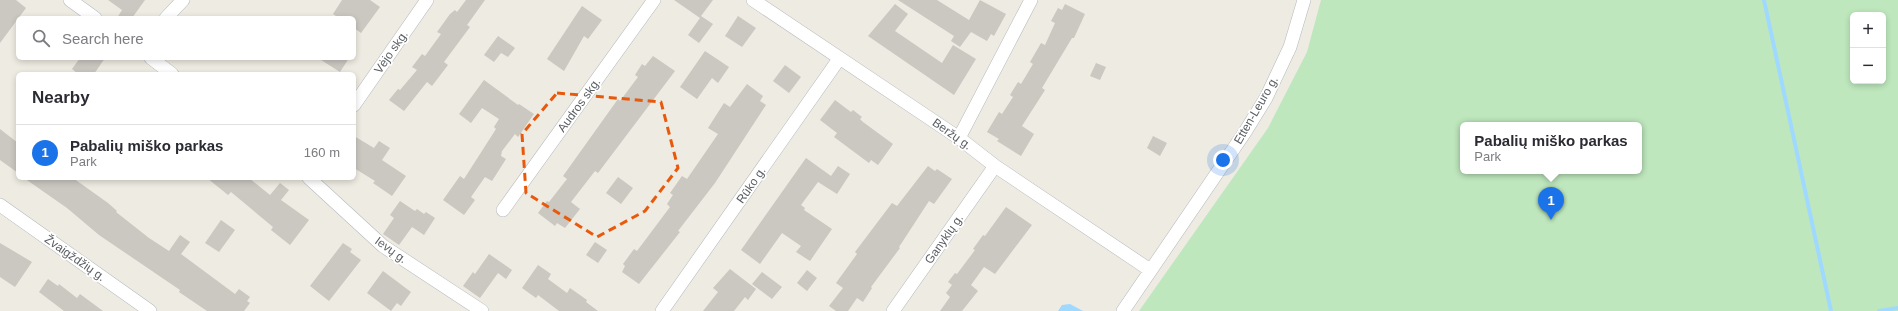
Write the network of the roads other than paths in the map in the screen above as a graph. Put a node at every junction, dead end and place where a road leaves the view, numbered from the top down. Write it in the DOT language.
graph roads {
  1 [pos="70,0"];
  2 [pos="183,0"];
  3 [pos="427,0"];
  4 [pos="654,0"];
  5 [pos="753,0"];
  6 [pos="1031,0"];
  7 [pos="1304,0"];
  8 [pos="92,16"];
  9 [pos="168,16"];
  10 [pos="154,60"];
  11 [pos="839,60"];
  12 [pos="169,72"];
  13 [pos="356,101"];
  14 [pos="959,138"];
  15 [pos="995,166"];
  16 [pos="311,180"];
  17 [pos="0,205"];
  18 [pos="503,210"];
  19 [pos="1150,270"];
  20 [pos="150,311"];
  21 [pos="482,311"];
  22 [pos="662,311"];
  23 [pos="893,311"];
  24 [pos="1123,311"];
  1 -- 8 [label="street"];
  2 -- 9 [label="street"];
  3 -- 13 [label="street, Vėjo skg."];
  4 -- 18 [label="street, Audros skg."];
  5 -- 11 [label="street, Beržų g."];
  6 -- 14 [label="street"];
  7 -- 19 [label="street, Etten-Leuro g."];
  10 -- 12 [label="street"];
  11 -- 14 [label="street, Beržų g."];
  11 -- 22 [label="street, Rūko g."];
  14 -- 15 [label="street, Beržų g."];
  15 -- 19 [label="street, Beržų g."];
  15 -- 23 [label="street, Ganyklų g."];
  16 -- 21 [label="street, Ievų g."];
  17 -- 20 [label="street, Žvaigždžių g."];
  19 -- 24 [label="street, Etten-Leuro g."];
}
